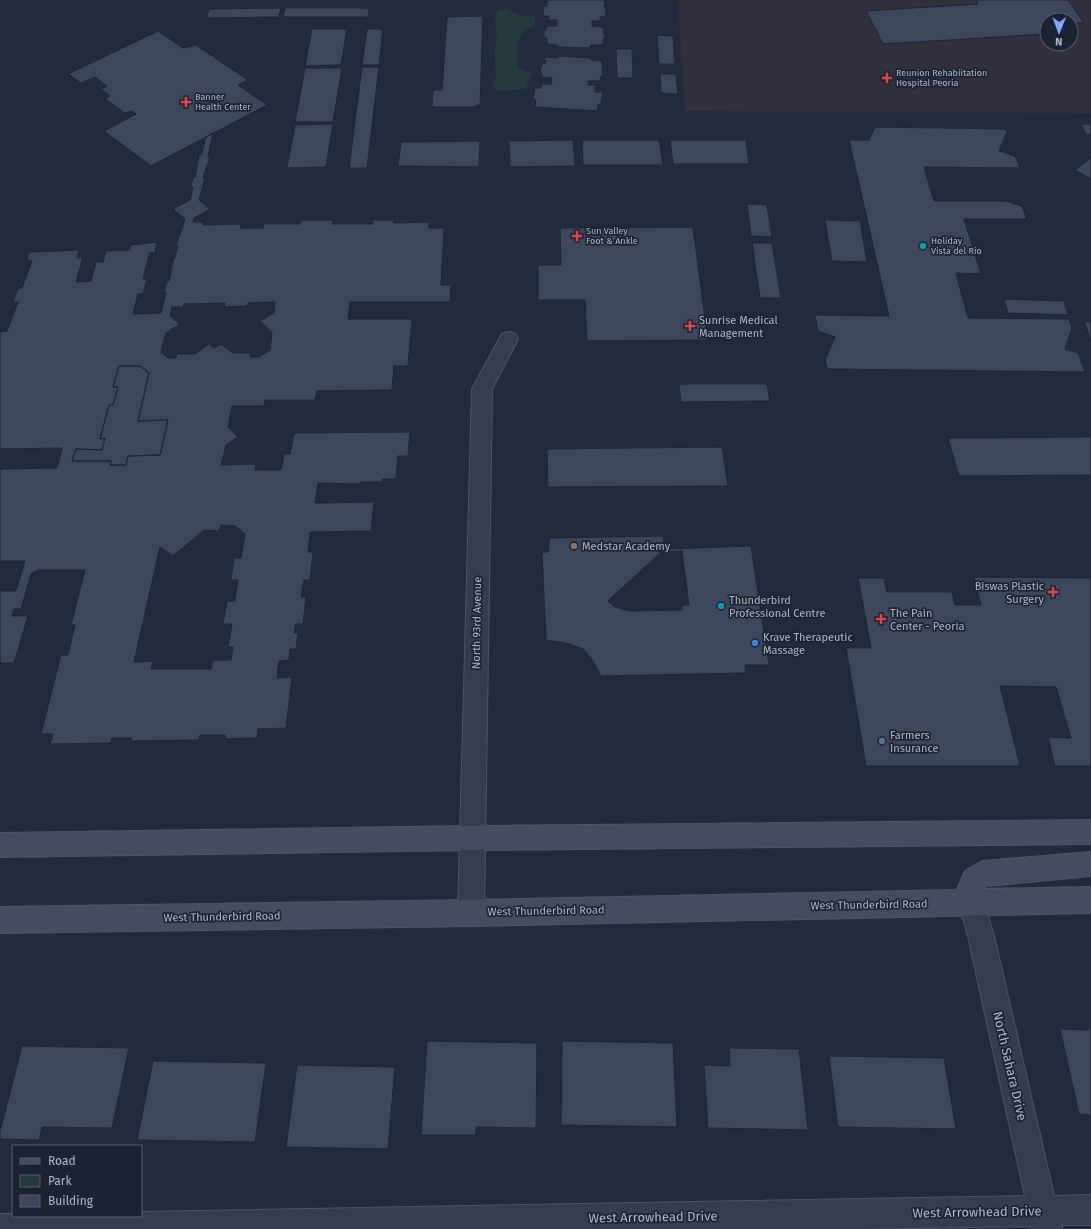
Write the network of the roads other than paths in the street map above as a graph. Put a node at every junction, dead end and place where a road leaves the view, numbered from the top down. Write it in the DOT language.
graph roads {
  1 [pos="509,339"];
  2 [pos="1091,832"];
  3 [pos="472,838"];
  4 [pos="0,845"];
  5 [pos="1091,864"];
  6 [pos="1091,900"];
  7 [pos="972,903"];
  8 [pos="471,913"];
  9 [pos="0,920"];
  10 [pos="1091,1210"];
  11 [pos="1045,1220"];
  12 [pos="495,1224"];
  13 [pos="0,1229"];
  1 -- 3 [label="street, North 93rd Avenue"];
  2 -- 3 [label="main road"];
  3 -- 4 [label="main road"];
  3 -- 8 [label="street, North 93rd Avenue"];
  5 -- 7 [label="main road"];
  6 -- 7 [label="main road, West Thunderbird Road"];
  7 -- 8 [label="main road, West Thunderbird Road"];
  7 -- 11 [label="street, North Sahara Drive"];
  8 -- 9 [label="main road, West Thunderbird Road"];
  10 -- 11 [label="street, West Arrowhead Drive"];
  11 -- 12 [label="street, West Arrowhead Drive"];
  12 -- 13 [label="street, West Arrowhead Drive"];
}
